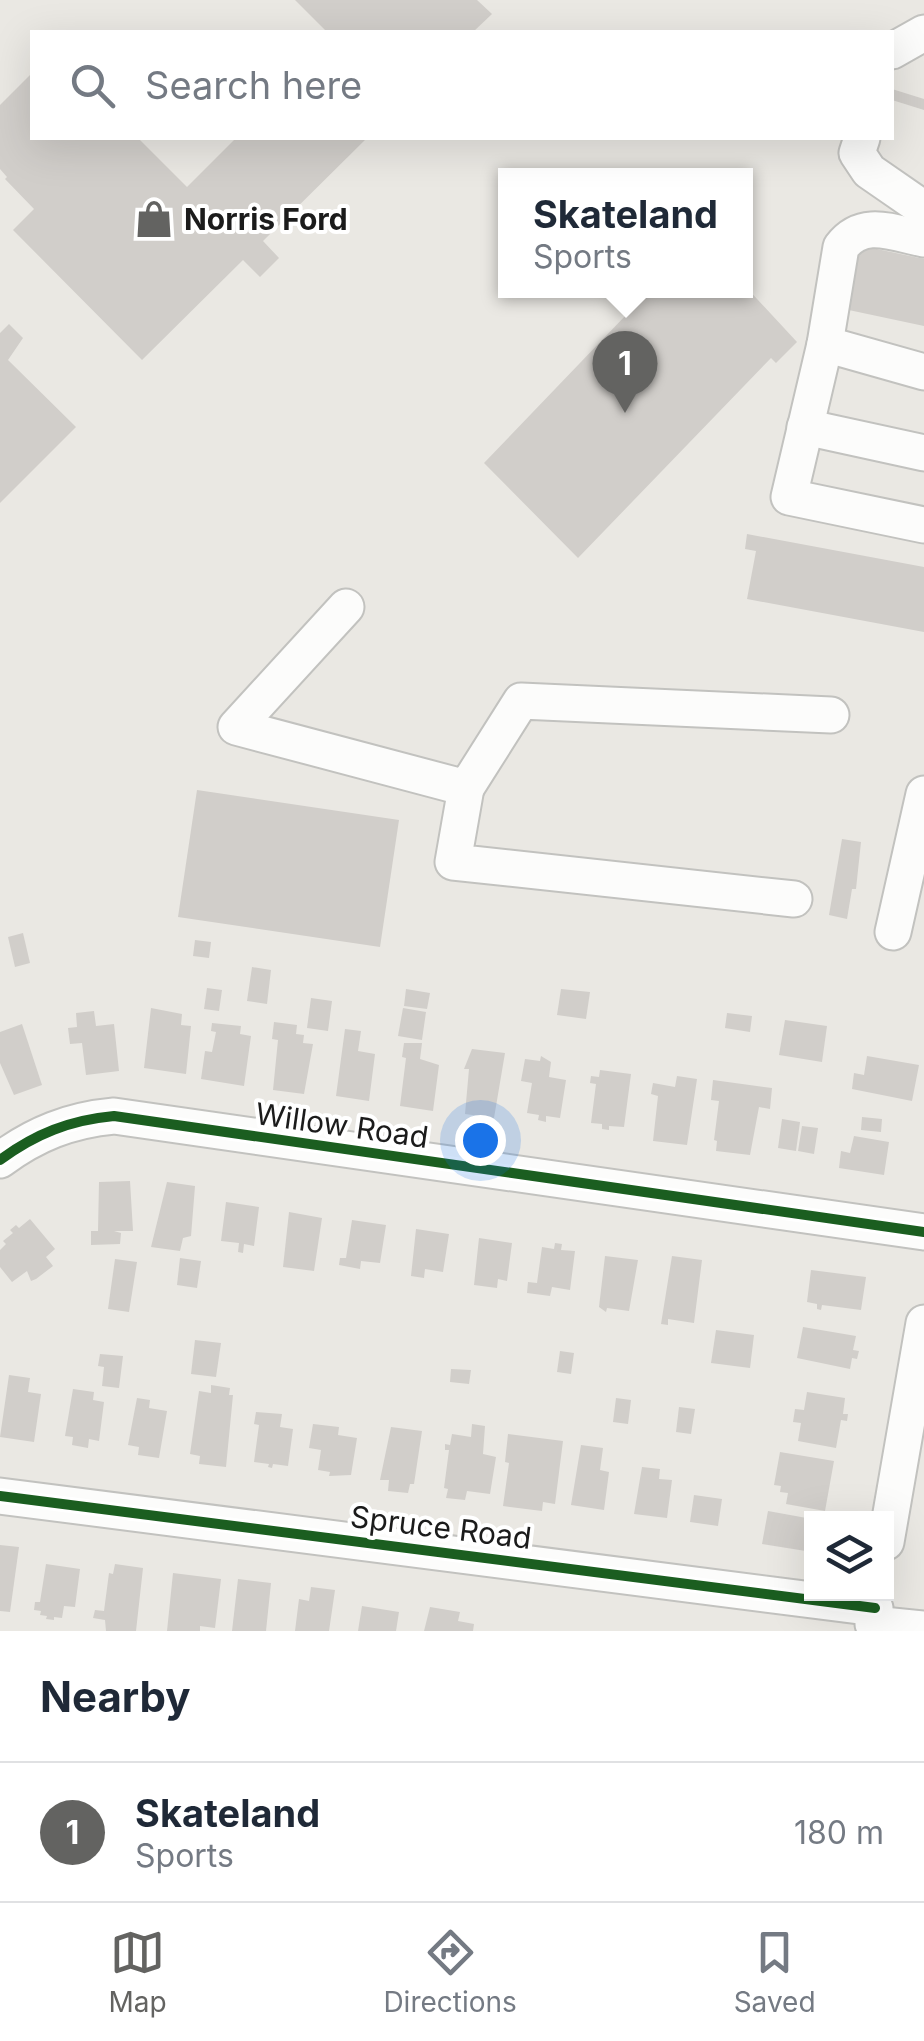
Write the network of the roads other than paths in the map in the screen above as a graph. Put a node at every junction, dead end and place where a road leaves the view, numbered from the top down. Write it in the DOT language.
graph roads {
  1 [pos="924,33"];
  2 [pos="894,50"];
  3 [pos="861,140"];
  4 [pos="924,209"];
  5 [pos="924,239"];
  6 [pos="825,344"];
  7 [pos="924,372"];
  8 [pos="805,427"];
  9 [pos="924,453"];
  10 [pos="924,525"];
  11 [pos="346,607"];
  12 [pos="831,715"];
  13 [pos="466,788"];
  14 [pos="924,794"];
  15 [pos="794,900"];
  16 [pos="893,932"];
  17 [pos="0,1160"];
  18 [pos="924,1232"];
  19 [pos="924,1324"];
  20 [pos="0,1496"];
  21 [pos="891,1511"];
  22 [pos="874,1614"];
  23 [pos="924,1629"];
  1 -- 2 [label="street"];
  3 -- 4 [label="street"];
  5 -- 6 [label="street"];
  6 -- 7 [label="street"];
  6 -- 8 [label="street"];
  8 -- 9 [label="street"];
  8 -- 10 [label="street"];
  11 -- 13 [label="street"];
  12 -- 13 [label="street"];
  13 -- 15 [label="street"];
  14 -- 16 [label="street"];
  17 -- 18 [label="street, Willow Road"];
  19 -- 21 [label="street"];
  20 -- 22 [label="street, Spruce Road"];
  22 -- 23 [label="street, Spruce Road"];
}
